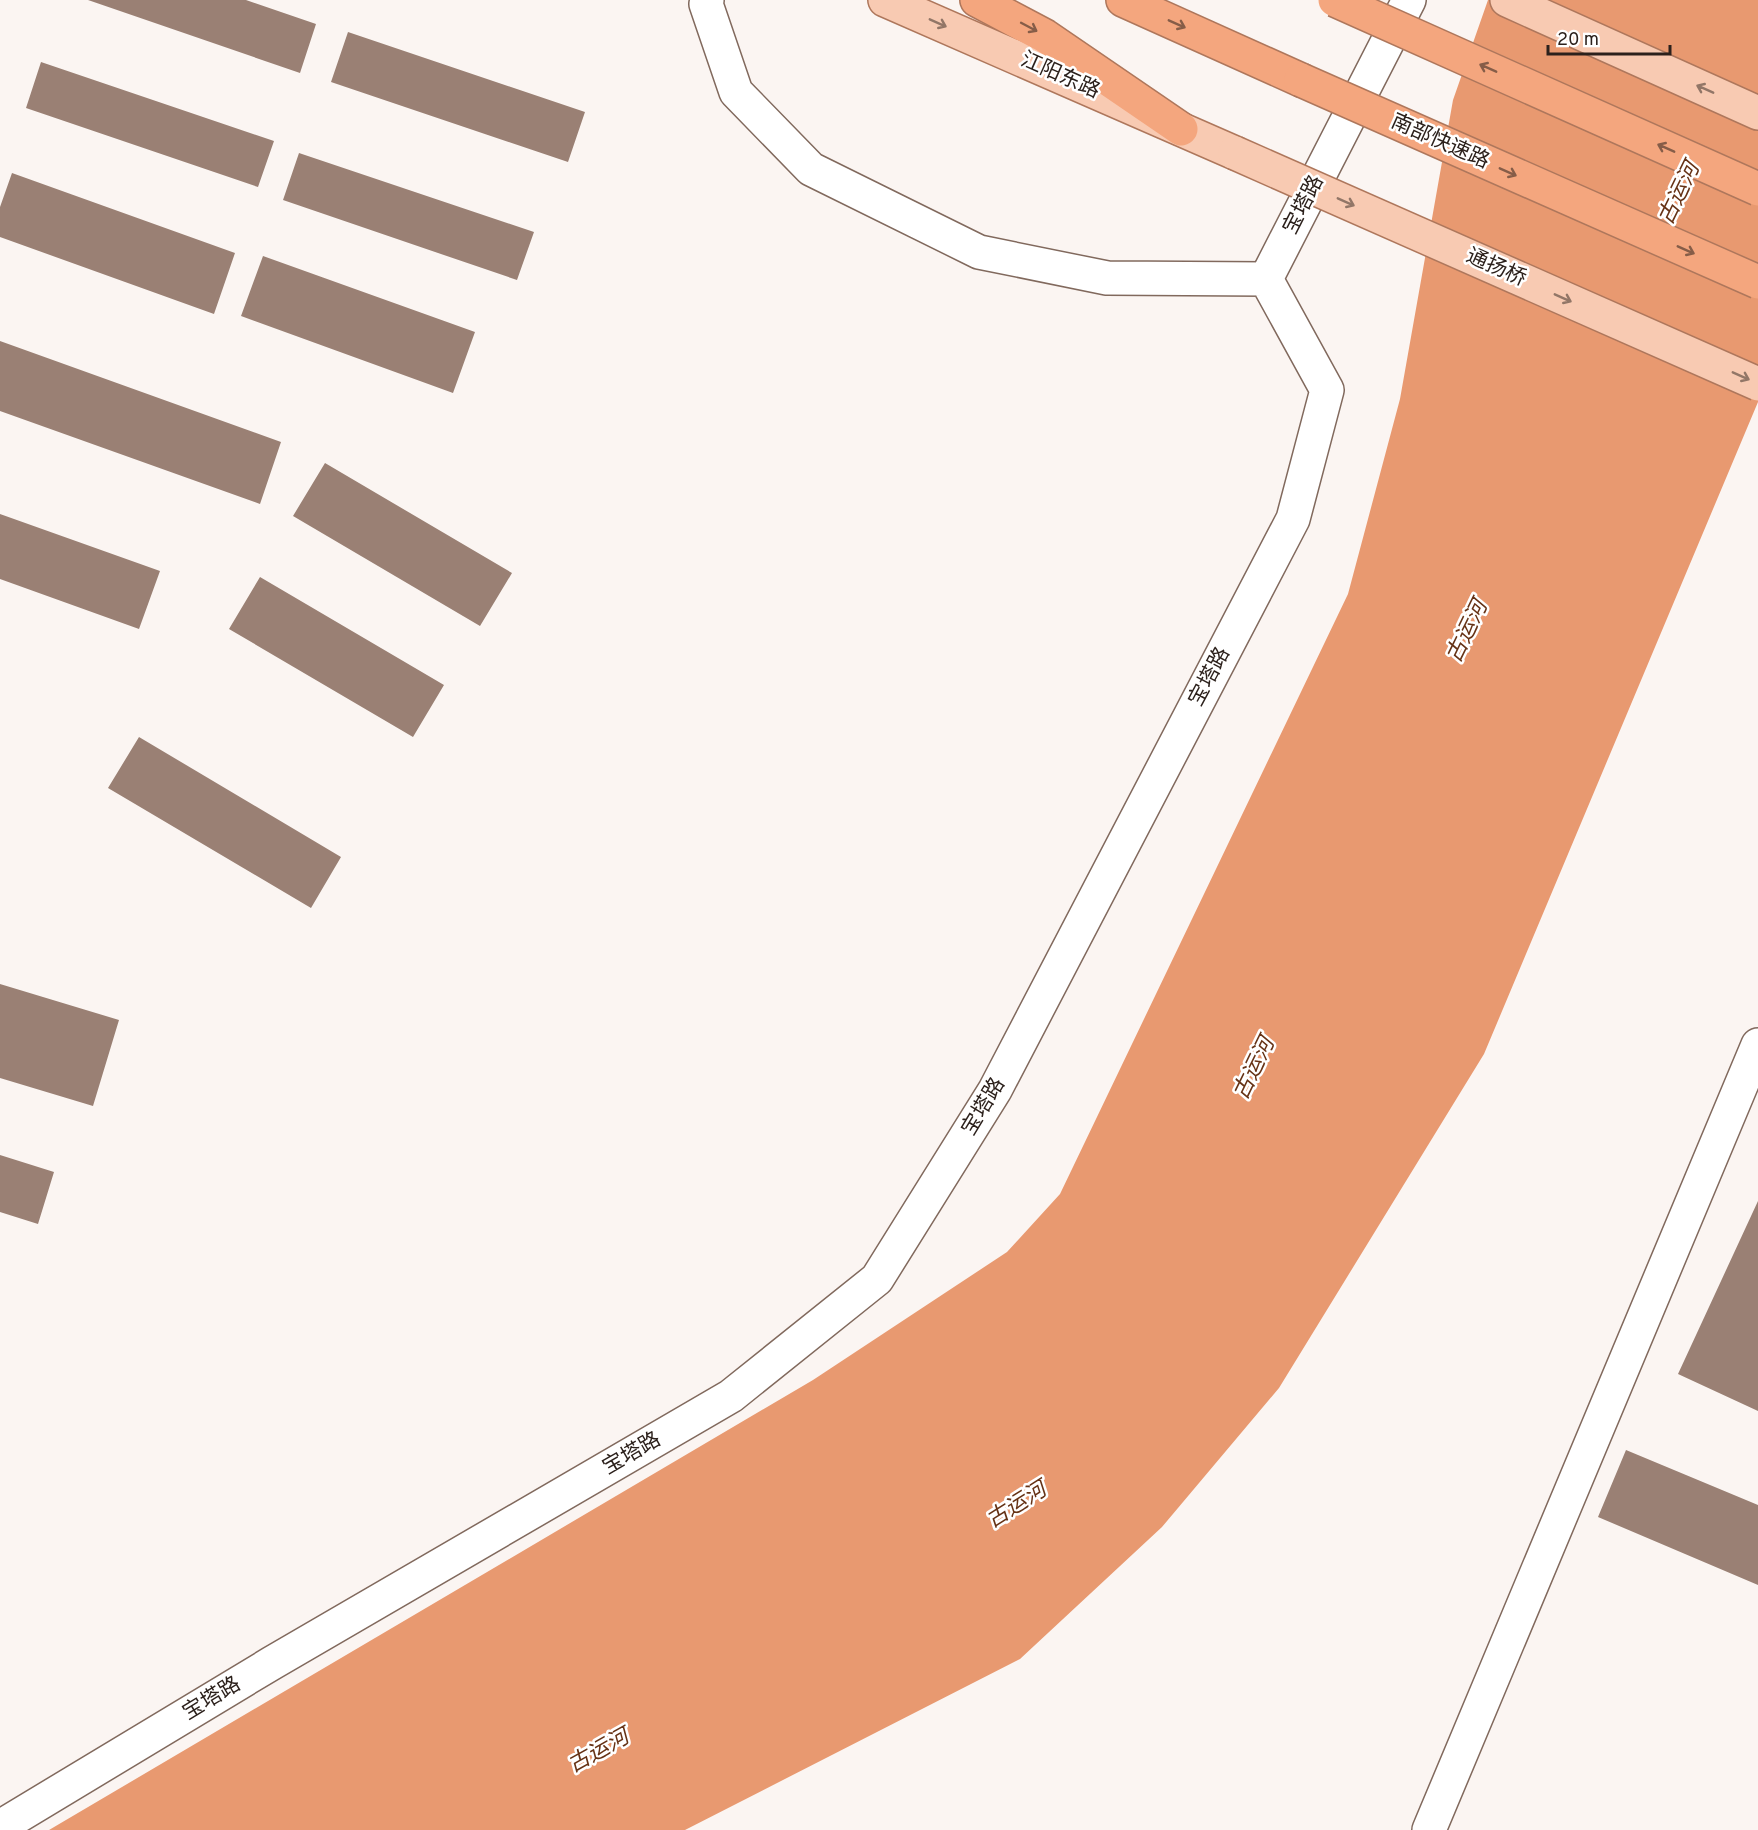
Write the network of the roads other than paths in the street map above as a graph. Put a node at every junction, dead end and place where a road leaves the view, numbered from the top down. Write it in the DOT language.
graph roads {
  1 [pos="707,0"];
  2 [pos="885,0"];
  3 [pos="977,0"];
  4 [pos="1124,0"];
  5 [pos="1335,0"];
  6 [pos="1408,0"];
  7 [pos="1507,0"];
  8 [pos="1758,113"];
  9 [pos="1181,129"];
  10 [pos="1235,153"];
  11 [pos="1758,189"];
  12 [pos="1266,279"];
  13 [pos="1758,282"];
  14 [pos="1758,384"];
  15 [pos="1758,1045"];
  16 [pos="0,1827"];
  17 [pos="1428,1830"];
  1 -- 12 [label="street"];
  2 -- 9 [label="main road, 江阳东路, one-way"];
  3 -- 9 [label="highway, one-way"];
  4 -- 13 [label="highway, 南部快速路, one-way, bridge"];
  11 -- 5 [label="highway, one-way, bridge"];
  6 -- 12 [label="street, 宝塔路"];
  8 -- 7 [label="main road, one-way"];
  9 -- 10 [label="main road, 江阳东路"];
  10 -- 14 [label="main road, 通扬桥, one-way, bridge"];
  12 -- 16 [label="street, 宝塔路"];
  15 -- 17 [label="street"];
}
